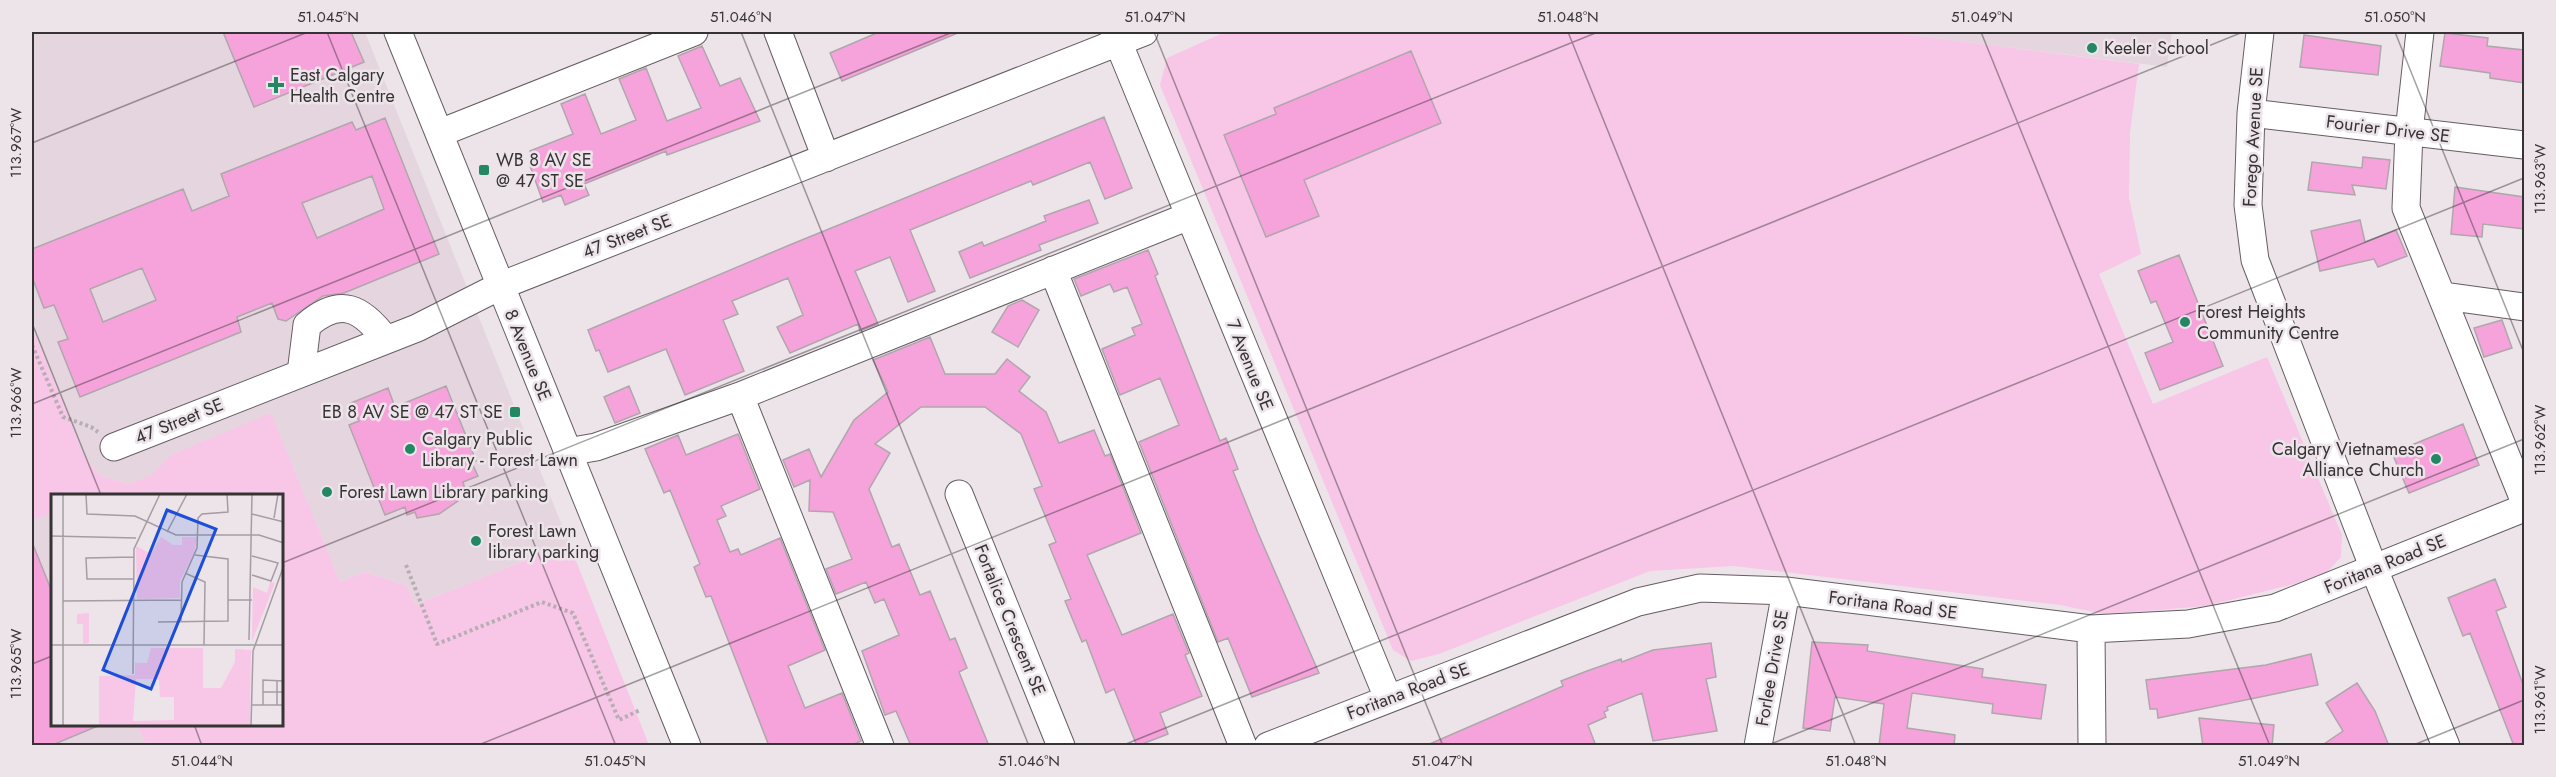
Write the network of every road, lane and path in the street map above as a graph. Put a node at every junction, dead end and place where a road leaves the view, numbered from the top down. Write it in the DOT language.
graph roads {
  1 [pos="398,32"];
  2 [pos="694,32"];
  3 [pos="778,32"];
  4 [pos="1144,32"];
  5 [pos="2260,32"];
  6 [pos="2420,32"];
  7 [pos="1117,37"];
  8 [pos="2252,113"];
  9 [pos="2409,132"];
  10 [pos="440,133"];
  11 [pos="2524,145"];
  12 [pos="826,158"];
  13 [pos="1189,216"];
  14 [pos="1053,270"];
  15 [pos="500,286"];
  16 [pos="2444,296"];
  17 [pos="2524,307"];
  18 [pos="386,340"];
  19 [pos="32,345"];
  20 [pos="301,373"];
  21 [pos="740,396"];
  22 [pos="114,447"];
  23 [pos="567,452"];
  24 [pos="959,494"];
  25 [pos="2524,500"];
  26 [pos="2524,508"];
  27 [pos="406,565"];
  28 [pos="2374,569"];
  29 [pos="1786,591"];
  30 [pos="2091,629"];
  31 [pos="1388,698"];
  32 [pos="640,710"];
  33 [pos="687,746"];
  34 [pos="880,746"];
  35 [pos="1061,746"];
  36 [pos="1243,746"];
  37 [pos="1268,746"];
  38 [pos="1758,746"];
  39 [pos="2092,746"];
  40 [pos="2446,746"];
  1 -- 10 [label="street, 8 Avenue SE"];
  2 -- 10 [label="street"];
  3 -- 12 [label="street"];
  4 -- 7 [label="street, 47 Street SE"];
  5 -- 8 [label="street, Forego Avenue SE"];
  6 -- 9 [label="street"];
  7 -- 12 [label="street, 47 Street SE"];
  7 -- 13 [label="street, 7 Avenue SE"];
  8 -- 9 [label="street, Fourier Drive SE"];
  8 -- 28 [label="street, Forego Avenue SE"];
  9 -- 11 [label="street, Fourier Drive SE"];
  9 -- 16 [label="street"];
  10 -- 15 [label="street, 8 Avenue SE"];
  12 -- 15 [label="street, 47 Street SE"];
  13 -- 14 [label="street"];
  13 -- 31 [label="street, 7 Avenue SE"];
  14 -- 21 [label="street"];
  14 -- 36 [label="street"];
  15 -- 18 [label="street, 47 Street SE"];
  15 -- 23 [label="street, 8 Avenue SE"];
  16 -- 17 [label="street"];
  16 -- 25 [label="street"];
  18 -- 20 [label="street, 47 Street SE"];
  18 -- 20 [label="street"];
  19 -- 22 [label="path"];
  20 -- 22 [label="street, 47 Street SE"];
  21 -- 23 [label="street"];
  21 -- 34 [label="street"];
  23 -- 33 [label="street, 8 Avenue SE"];
  24 -- 35 [label="street, Fortalice Crescent SE"];
  26 -- 28 [label="street, Foritana Road SE"];
  27 -- 32 [label="path"];
  28 -- 30 [label="street, Foritana Road SE"];
  28 -- 40 [label="street, Forego Avenue SE"];
  29 -- 30 [label="street, Foritana Road SE"];
  29 -- 31 [label="street, Foritana Road SE"];
  29 -- 38 [label="street, Forlee Drive SE"];
  30 -- 39 [label="street"];
  31 -- 37 [label="street, Foritana Road SE"];
}
